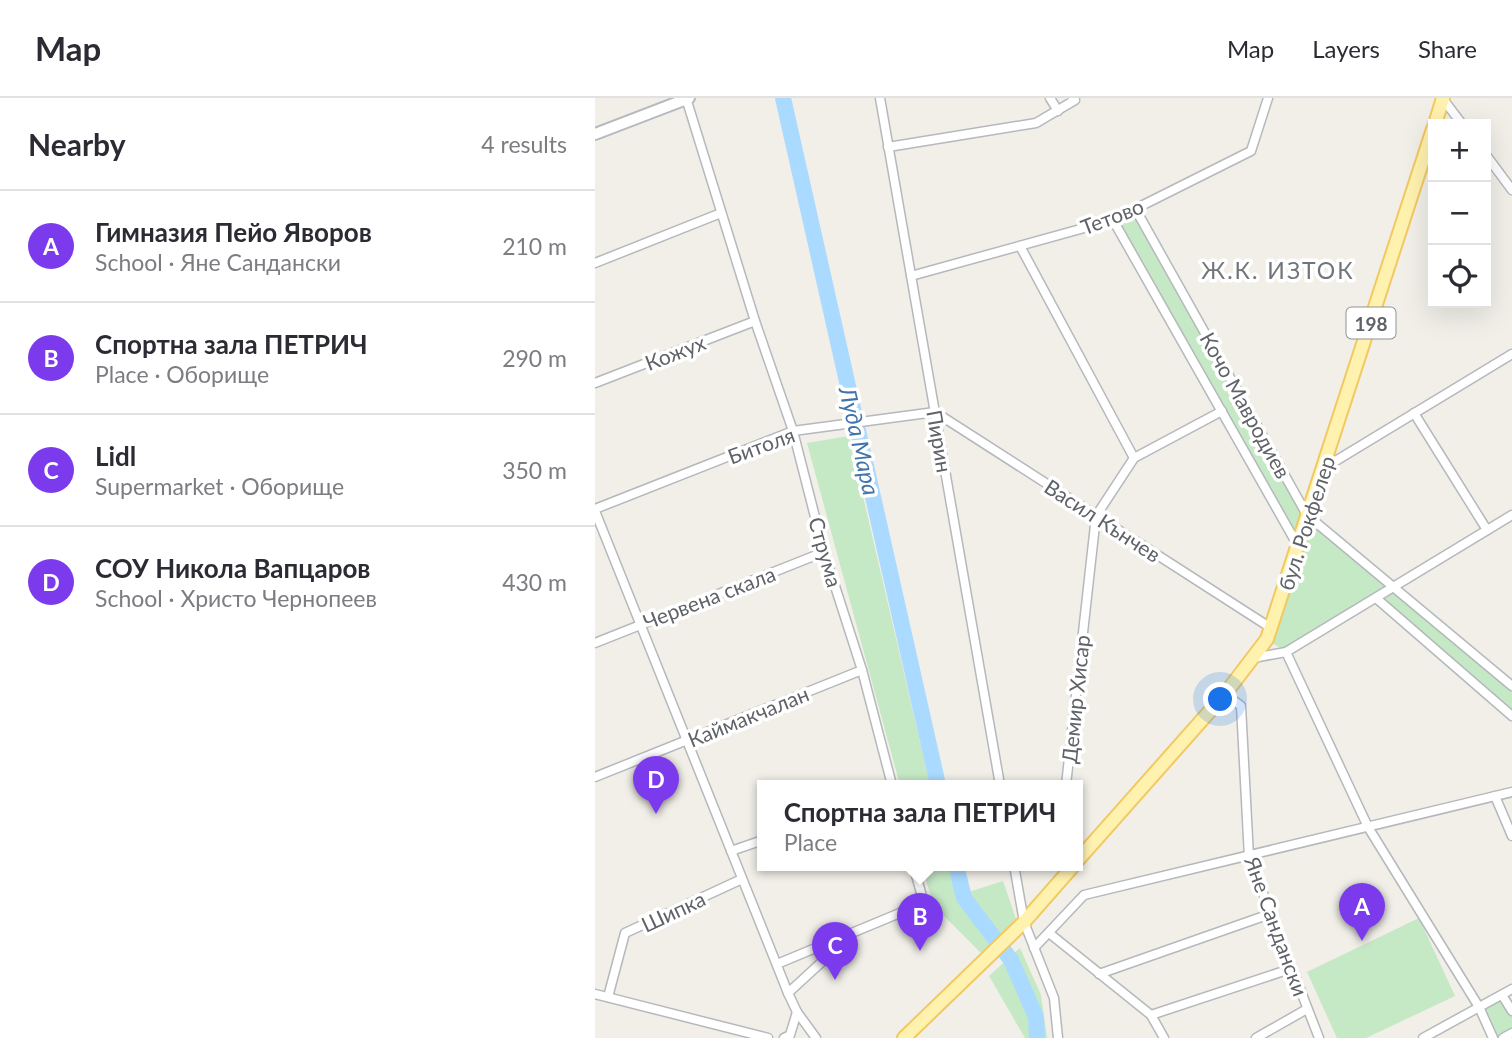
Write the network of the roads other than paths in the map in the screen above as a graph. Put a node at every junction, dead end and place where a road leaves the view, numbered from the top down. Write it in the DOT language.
graph roads {
  1 [pos="687,98"];
  2 [pos="880,98"];
  3 [pos="1050,98"];
  4 [pos="1073,98"];
  5 [pos="1268,98"];
  6 [pos="1442,98"];
  7 [pos="1058,111"];
  8 [pos="1436,119"];
  9 [pos="1458,119"];
  10 [pos="595,134"];
  11 [pos="1428,146"];
  12 [pos="888,147"];
  13 [pos="1491,162"];
  14 [pos="1512,190"];
  15 [pos="1136,209"];
  16 [pos="721,213"];
  17 [pos="1113,220"];
  18 [pos="1020,246"];
  19 [pos="595,263"];
  20 [pos="911,276"];
  21 [pos="755,321"];
  22 [pos="1512,354"];
  23 [pos="595,383"];
  24 [pos="1222,411"];
  25 [pos="935,412"];
  26 [pos="1414,414"];
  27 [pos="793,431"];
  28 [pos="1134,458"];
  29 [pos="1324,468"];
  30 [pos="595,510"];
  31 [pos="1307,515"];
  32 [pos="1512,515"];
  33 [pos="1096,516"];
  34 [pos="1487,530"];
  35 [pos="1298,546"];
  36 [pos="824,552"];
  37 [pos="1392,588"];
  38 [pos="1376,598"];
  39 [pos="640,623"];
  40 [pos="1271,628"];
  41 [pos="595,643"];
  42 [pos="1286,652"];
  43 [pos="1252,658"];
  44 [pos="862,670"];
  45 [pos="1512,686"];
  46 [pos="1225,694"];
  47 [pos="1512,716"];
  48 [pos="687,741"];
  49 [pos="595,777"];
  50 [pos="891,780"];
  51 [pos="999,780"];
  52 [pos="1067,780"];
  53 [pos="1512,792"];
  54 [pos="1495,796"];
  55 [pos="1368,827"];
  56 [pos="1512,836"];
  57 [pos="757,842"];
  58 [pos="731,852"];
  59 [pos="1083,855"];
  60 [pos="1249,857"];
  61 [pos="915,871"];
  62 [pos="1015,871"];
  63 [pos="1069,871"];
  64 [pos="743,879"];
  65 [pos="1270,914"];
  66 [pos="1024,922"];
  67 [pos="1049,933"];
  68 [pos="1034,948"];
  69 [pos="825,959"];
  70 [pos="776,964"];
  71 [pos="1290,969"];
  72 [pos="1099,974"];
  73 [pos="1512,989"];
  74 [pos="788,993"];
  75 [pos="595,994"];
  76 [pos="1502,995"];
  77 [pos="608,997"];
  78 [pos="1479,1007"];
  79 [pos="1307,1009"];
  80 [pos="1512,1011"];
  81 [pos="797,1012"];
  82 [pos="1151,1016"];
  83 [pos="1512,1033"];
  84 [pos="768,1038"];
  85 [pos="784,1038"];
  86 [pos="815,1038"];
  87 [pos="904,1038"];
  88 [pos="1058,1038"];
  89 [pos="1164,1038"];
  90 [pos="1256,1038"];
  91 [pos="1319,1038"];
  92 [pos="1423,1038"];
  93 [pos="1493,1038"];
  94 [pos="1503,1038"];
  1 -- 10 [label="main road"];
  1 -- 16 [label="street, Струма"];
  2 -- 12 [label="street, Пирин"];
  3 -- 7 [label="street"];
  4 -- 7 [label="street"];
  5 -- 15 [label="street, Тетово"];
  6 -- 8 [label="main road"];
  6 -- 9 [label="street"];
  7 -- 12 [label="street"];
  11 -- 29 [label="main road, бул. Рокфелер / 198"];
  12 -- 20 [label="street, Пирин"];
  13 -- 14 [label="street"];
  15 -- 17 [label="street, Тетово"];
  15 -- 31 [label="street, Кочо Мавродиев"];
  16 -- 19 [label="street"];
  16 -- 21 [label="street, Струма"];
  17 -- 18 [label="street, Тетово"];
  17 -- 24 [label="street, Кочо Мавродиев"];
  18 -- 20 [label="street, Тетово"];
  18 -- 28 [label="street"];
  20 -- 25 [label="street, Пирин"];
  21 -- 23 [label="street, Кожух"];
  21 -- 27 [label="street, Струма"];
  22 -- 26 [label="street"];
  24 -- 28 [label="street, Демир Хисар"];
  24 -- 35 [label="street, Кочо Мавродиев"];
  25 -- 27 [label="street, Битоля"];
  25 -- 33 [label="street, Васил Кънчев"];
  25 -- 51 [label="street, Пирин"];
  26 -- 29 [label="street"];
  26 -- 34 [label="street"];
  27 -- 30 [label="street, Битоля"];
  27 -- 36 [label="street, Струма"];
  28 -- 33 [label="street, Демир Хисар"];
  29 -- 31 [label="main road, бул. Рокфелер / 198"];
  30 -- 39 [label="street"];
  31 -- 35 [label="main road, бул. Рокфелер / 198"];
  31 -- 37 [label="street, Кочо Мавродиев"];
  32 -- 34 [label="street"];
  33 -- 40 [label="street, Васил Кънчев"];
  33 -- 52 [label="street, Демир Хисар"];
  34 -- 37 [label="street"];
  35 -- 40 [label="main road, бул. Рокфелер / 198"];
  36 -- 39 [label="street, Червена скала"];
  36 -- 44 [label="street, Струма"];
  37 -- 38 [label="street"];
  37 -- 45 [label="street, Кочо Мавродиев"];
  38 -- 42 [label="street"];
  38 -- 47 [label="street"];
  39 -- 41 [label="street, Червена скала"];
  39 -- 48 [label="street"];
  40 -- 43 [label="main road, бул. Рокфелер / 198"];
  42 -- 43 [label="street"];
  42 -- 55 [label="street"];
  43 -- 46 [label="main road, бул. Рокфелер / 198"];
  44 -- 48 [label="street, Каймакчалан"];
  44 -- 50 [label="street, Струма"];
  46 -- 59 [label="main road, бул. Рокфелер / 198"];
  46 -- 60 [label="street, Яне Сандански"];
  48 -- 49 [label="street, Каймакчалан"];
  48 -- 58 [label="street"];
  53 -- 54 [label="street"];
  54 -- 55 [label="street"];
  54 -- 56 [label="street"];
  55 -- 60 [label="street"];
  55 -- 78 [label="street"];
  57 -- 58 [label="street"];
  58 -- 64 [label="street"];
  60 -- 65 [label="street, Яне Сандански"];
  60 -- 67 [label="street"];
  61 -- 70 [label="street"];
  62 -- 66 [label="street"];
  63 -- 66 [label="main road, бул. Рокфелер / 198"];
  64 -- 70 [label="street"];
  64 -- 77 [label="street, Шипка"];
  65 -- 71 [label="street, Яне Сандански"];
  65 -- 72 [label="street"];
  66 -- 68 [label="street"];
  66 -- 87 [label="main road, бул. Рокфелер / 198"];
  67 -- 68 [label="street"];
  67 -- 72 [label="street"];
  68 -- 88 [label="street"];
  69 -- 74 [label="street"];
  70 -- 74 [label="street"];
  71 -- 79 [label="street, Яне Сандански"];
  71 -- 82 [label="street"];
  72 -- 82 [label="street"];
  73 -- 76 [label="street"];
  74 -- 81 [label="street"];
  75 -- 77 [label="street"];
  76 -- 78 [label="street"];
  76 -- 80 [label="street"];
  77 -- 84 [label="street"];
  78 -- 92 [label="street"];
  78 -- 93 [label="street"];
  79 -- 90 [label="street"];
  79 -- 91 [label="street, Яне Сандански"];
  81 -- 85 [label="street"];
  81 -- 86 [label="street"];
  82 -- 89 [label="street"];
  83 -- 94 [label="street"];
}
